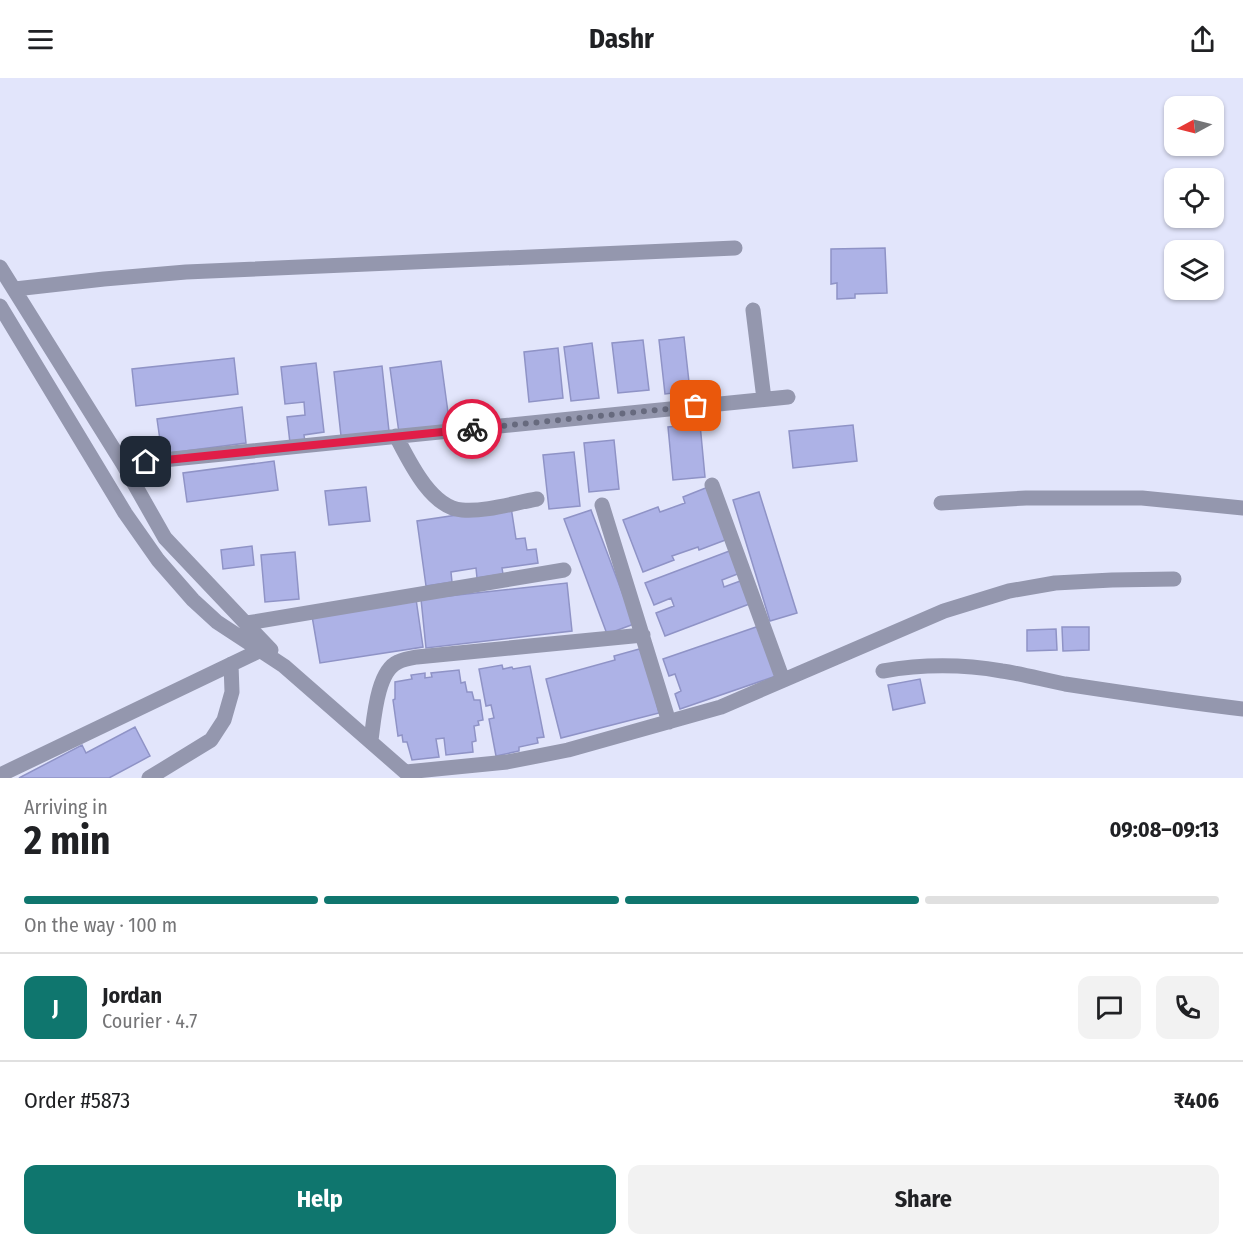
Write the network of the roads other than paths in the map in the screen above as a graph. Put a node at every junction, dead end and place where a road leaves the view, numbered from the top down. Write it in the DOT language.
graph roads {
  1 [pos="735,248"];
  2 [pos="0,267"];
  3 [pos="15,289"];
  4 [pos="0,306"];
  5 [pos="753,310"];
  6 [pos="788,397"];
  7 [pos="764,399"];
  8 [pos="396,436"];
  9 [pos="123,464"];
  10 [pos="712,485"];
  11 [pos="537,499"];
  12 [pos="941,503"];
  13 [pos="602,505"];
  14 [pos="1243,508"];
  15 [pos="564,570"];
  16 [pos="1174,579"];
  17 [pos="247,623"];
  18 [pos="643,635"];
  19 [pos="261,650"];
  20 [pos="231,664"];
  21 [pos="285,666"];
  22 [pos="883,671"];
  23 [pos="783,680"];
  24 [pos="1243,709"];
  25 [pos="669,722"];
  26 [pos="371,740"];
  27 [pos="0,775"];
  28 [pos="409,775"];
  29 [pos="149,778"];
  1 -- 3 [label="street"];
  2 -- 3 [label="street"];
  3 -- 9 [label="street"];
  4 -- 19 [label="street"];
  5 -- 7 [label="street"];
  6 -- 7 [label="street"];
  7 -- 8 [label="street"];
  8 -- 9 [label="street"];
  8 -- 11 [label="street"];
  9 -- 17 [label="street"];
  10 -- 23 [label="street"];
  12 -- 14 [label="street"];
  13 -- 18 [label="street"];
  15 -- 17 [label="street"];
  16 -- 23 [label="street"];
  17 -- 21 [label="street"];
  18 -- 25 [label="street"];
  18 -- 26 [label="street"];
  19 -- 20 [label="street"];
  19 -- 21 [label="street"];
  20 -- 27 [label="street"];
  20 -- 29 [label="street"];
  21 -- 26 [label="street"];
  22 -- 24 [label="street"];
  23 -- 25 [label="street"];
  25 -- 28 [label="street"];
  26 -- 28 [label="street"];
}
